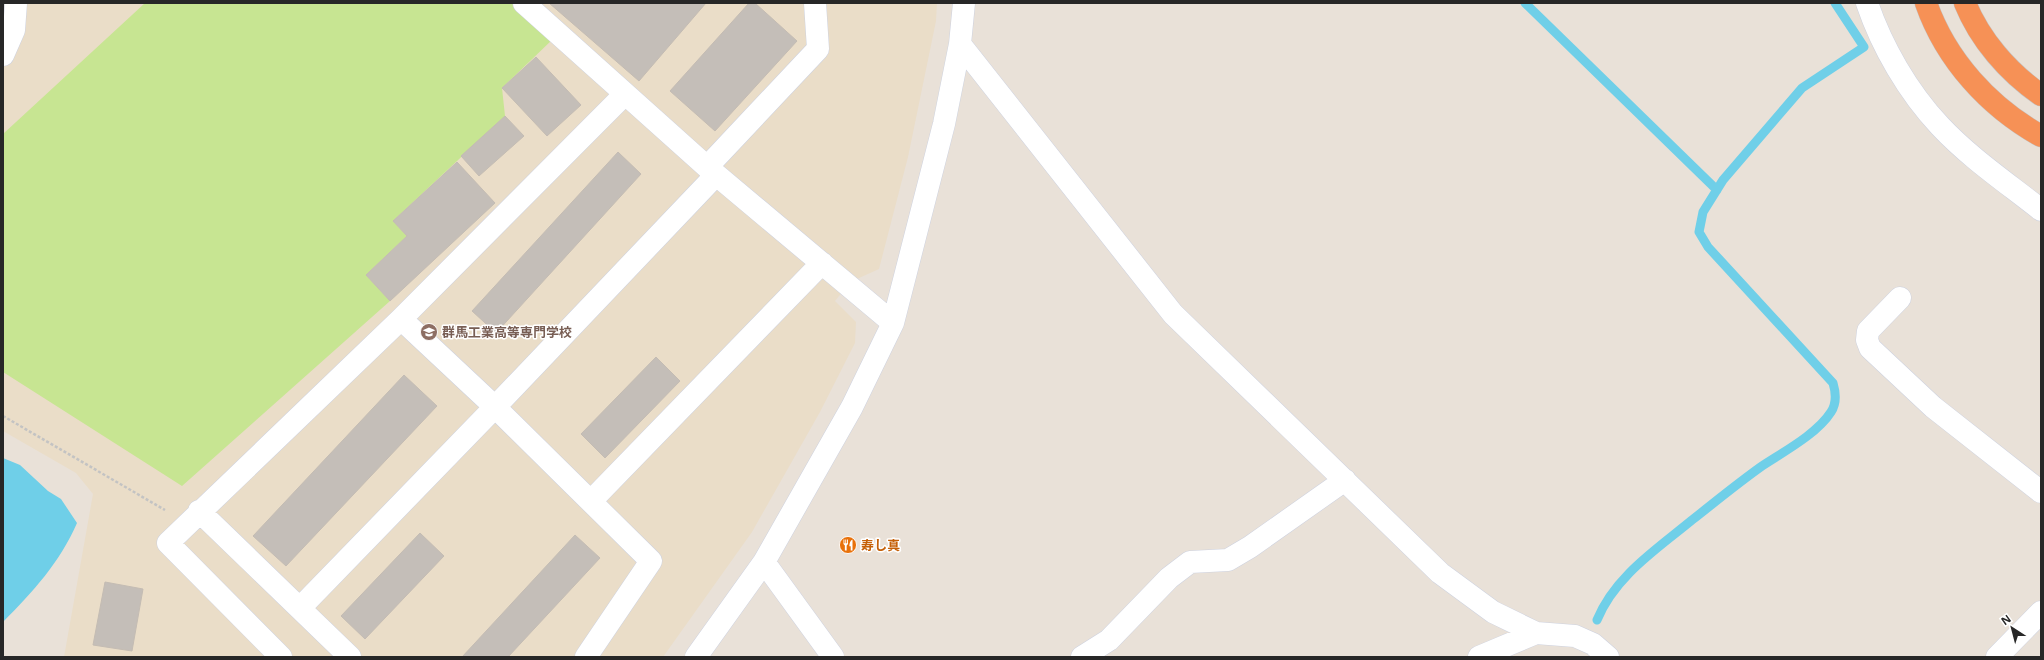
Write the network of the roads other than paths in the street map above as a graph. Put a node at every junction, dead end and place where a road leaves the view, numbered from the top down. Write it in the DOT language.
graph roads {
  1 [pos="16,3"];
  2 [pos="524,3"];
  3 [pos="815,3"];
  4 [pos="964,3"];
  5 [pos="1868,3"];
  6 [pos="1926,3"];
  7 [pos="1965,3"];
  8 [pos="960,44"];
  9 [pos="3,55"];
  10 [pos="625,94"];
  11 [pos="2041,94"];
  12 [pos="2041,136"];
  13 [pos="711,171"];
  14 [pos="2041,210"];
  15 [pos="822,263"];
  16 [pos="1900,298"];
  17 [pos="401,319"];
  18 [pos="893,322"];
  19 [pos="495,407"];
  20 [pos="1344,480"];
  21 [pos="2041,492"];
  22 [pos="591,501"];
  23 [pos="193,517"];
  24 [pos="764,562"];
  25 [pos="300,608"];
  26 [pos="2041,612"];
  27 [pos="1536,633"];
  28 [pos="281,657"];
  29 [pos="350,657"];
  30 [pos="586,657"];
  31 [pos="696,657"];
  32 [pos="833,657"];
  33 [pos="1082,657"];
  34 [pos="1479,657"];
  35 [pos="1608,657"];
  36 [pos="1997,657"];
  1 -- 9 [label="street"];
  2 -- 10 [label="street"];
  3 -- 13 [label="street"];
  4 -- 8 [label="street"];
  5 -- 14 [label="street"];
  6 -- 12 [label="highway"];
  7 -- 11 [label="highway"];
  8 -- 18 [label="street"];
  8 -- 20 [label="street"];
  10 -- 13 [label="street"];
  10 -- 17 [label="street"];
  13 -- 15 [label="street"];
  13 -- 19 [label="street"];
  15 -- 18 [label="street"];
  15 -- 22 [label="street"];
  16 -- 21 [label="street"];
  17 -- 19 [label="street"];
  17 -- 23 [label="street"];
  18 -- 24 [label="street"];
  19 -- 22 [label="street"];
  19 -- 25 [label="street"];
  20 -- 27 [label="street"];
  20 -- 33 [label="street"];
  22 -- 30 [label="street"];
  23 -- 25 [label="street"];
  23 -- 28 [label="street"];
  24 -- 31 [label="street"];
  24 -- 32 [label="street"];
  25 -- 29 [label="street"];
  26 -- 36 [label="street"];
  27 -- 34 [label="street"];
  27 -- 35 [label="street"];
}
